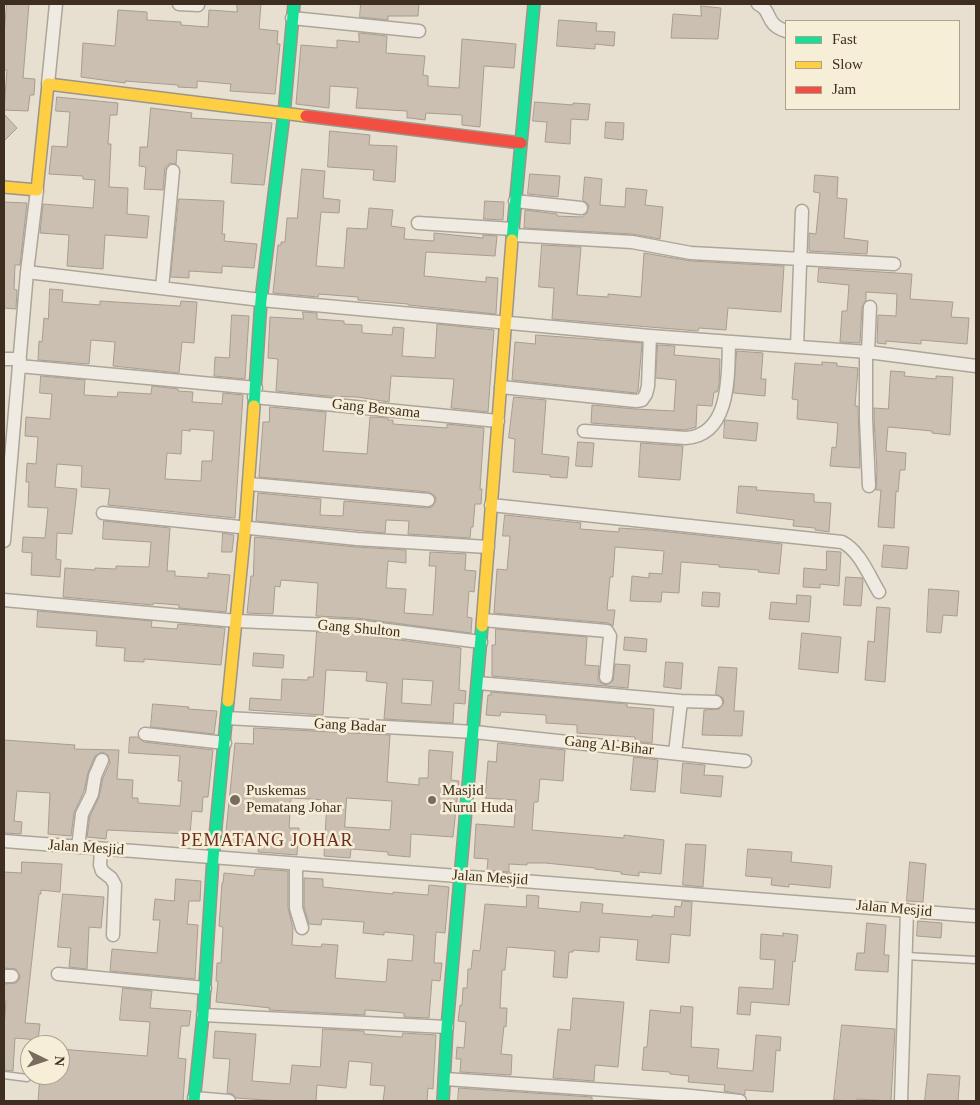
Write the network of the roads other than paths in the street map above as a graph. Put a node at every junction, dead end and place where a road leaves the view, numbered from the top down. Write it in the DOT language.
graph roads {
  1 [pos="56,4"];
  2 [pos="179,4"];
  3 [pos="294,4"];
  4 [pos="534,4"];
  5 [pos="758,4"];
  6 [pos="198,6"];
  7 [pos="292,18"];
  8 [pos="785,30"];
  9 [pos="419,31"];
  10 [pos="48,84"];
  11 [pos="284,114"];
  12 [pos="521,143"];
  13 [pos="174,171"];
  14 [pos="4,187"];
  15 [pos="37,190"];
  16 [pos="515,201"];
  17 [pos="581,208"];
  18 [pos="802,211"];
  19 [pos="418,223"];
  20 [pos="513,232"];
  21 [pos="800,260"];
  22 [pos="894,264"];
  23 [pos="27,272"];
  24 [pos="162,288"];
  25 [pos="261,300"];
  26 [pos="870,307"];
  27 [pos="505,323"];
  28 [pos="650,336"];
  29 [pos="729,342"];
  30 [pos="798,348"];
  31 [pos="867,352"];
  32 [pos="4,359"];
  33 [pos="20,363"];
  34 [pos="976,366"];
  35 [pos="501,387"];
  36 [pos="255,393"];
  37 [pos="498,421"];
  38 [pos="584,432"];
  39 [pos="249,484"];
  40 [pos="869,486"];
  41 [pos="428,500"];
  42 [pos="491,505"];
  43 [pos="103,513"];
  44 [pos="246,529"];
  45 [pos="4,541"];
  46 [pos="488,548"];
  47 [pos="879,592"];
  48 [pos="4,600"];
  49 [pos="483,620"];
  50 [pos="237,621"];
  51 [pos="481,642"];
  52 [pos="606,677"];
  53 [pos="478,683"];
  54 [pos="681,701"];
  55 [pos="716,702"];
  56 [pos="227,718"];
  57 [pos="474,732"];
  58 [pos="145,734"];
  59 [pos="225,743"];
  60 [pos="675,753"];
  61 [pos="102,760"];
  62 [pos="745,760"];
  63 [pos="4,841"];
  64 [pos="78,847"];
  65 [pos="101,849"];
  66 [pos="213,858"];
  67 [pos="296,864"];
  68 [pos="461,876"];
  69 [pos="907,910"];
  70 [pos="976,916"];
  71 [pos="302,928"];
  72 [pos="113,935"];
  73 [pos="906,956"];
  74 [pos="976,960"];
  75 [pos="58,974"];
  76 [pos="205,988"];
  77 [pos="203,1015"];
  78 [pos="447,1027"];
  79 [pos="4,1075"];
  80 [pos="20,1077"];
  81 [pos="446,1079"];
  82 [pos="681,1098"];
  83 [pos="194,1100"];
  84 [pos="229,1101"];
  85 [pos="443,1101"];
  86 [pos="740,1101"];
  87 [pos="901,1101"];
  1 -- 10 [label="street"];
  2 -- 6 [label="street"];
  3 -- 7 [label="street"];
  4 -- 12 [label="street"];
  5 -- 8 [label="street"];
  7 -- 9 [label="street"];
  7 -- 11 [label="street"];
  10 -- 11 [label="street"];
  10 -- 15 [label="street"];
  11 -- 12 [label="street"];
  11 -- 25 [label="street"];
  12 -- 16 [label="street"];
  13 -- 24 [label="street"];
  14 -- 15 [label="street"];
  15 -- 23 [label="street"];
  16 -- 17 [label="street"];
  16 -- 20 [label="street"];
  18 -- 21 [label="street"];
  19 -- 20 [label="street"];
  20 -- 21 [label="street"];
  20 -- 27 [label="street"];
  21 -- 22 [label="street"];
  21 -- 30 [label="street"];
  23 -- 24 [label="street"];
  23 -- 33 [label="street"];
  24 -- 25 [label="street"];
  25 -- 27 [label="street"];
  25 -- 36 [label="street"];
  26 -- 31 [label="street"];
  27 -- 28 [label="street"];
  27 -- 35 [label="street"];
  28 -- 29 [label="street"];
  28 -- 35 [label="street"];
  29 -- 30 [label="street"];
  29 -- 38 [label="street"];
  30 -- 31 [label="street"];
  31 -- 34 [label="street"];
  31 -- 40 [label="street"];
  32 -- 33 [label="street, Gang Bersama"];
  33 -- 36 [label="street, Gang Bersama"];
  33 -- 45 [label="street"];
  35 -- 37 [label="street"];
  36 -- 37 [label="street, Gang Bersama"];
  36 -- 39 [label="street"];
  37 -- 42 [label="street"];
  39 -- 41 [label="street"];
  39 -- 44 [label="street"];
  42 -- 46 [label="street"];
  42 -- 47 [label="street"];
  43 -- 44 [label="street"];
  44 -- 46 [label="street"];
  44 -- 50 [label="street"];
  46 -- 49 [label="street"];
  48 -- 50 [label="street, Gang Shulton"];
  49 -- 51 [label="street"];
  49 -- 52 [label="street"];
  50 -- 51 [label="street, Gang Shulton"];
  50 -- 56 [label="street"];
  51 -- 53 [label="street"];
  53 -- 54 [label="street"];
  53 -- 57 [label="street"];
  54 -- 55 [label="street"];
  54 -- 60 [label="street"];
  56 -- 57 [label="street, Gang Badar"];
  56 -- 59 [label="street"];
  57 -- 60 [label="street, Gang Al-Bihar"];
  57 -- 68 [label="street"];
  58 -- 59 [label="street"];
  59 -- 66 [label="street"];
  60 -- 62 [label="street, Gang Al-Bihar"];
  61 -- 64 [label="street"];
  63 -- 64 [label="street, Jalan Mesjid"];
  64 -- 65 [label="street, Jalan Mesjid"];
  65 -- 66 [label="street, Jalan Mesjid"];
  65 -- 72 [label="street"];
  66 -- 67 [label="street, Jalan Mesjid"];
  66 -- 76 [label="street"];
  67 -- 68 [label="street, Jalan Mesjid"];
  67 -- 71 [label="street"];
  68 -- 69 [label="street, Jalan Mesjid"];
  68 -- 78 [label="street"];
  69 -- 70 [label="street, Jalan Mesjid"];
  69 -- 73 [label="street"];
  73 -- 74 [label="lane"];
  73 -- 87 [label="street"];
  75 -- 76 [label="street"];
  76 -- 77 [label="street"];
  77 -- 78 [label="street"];
  77 -- 83 [label="street"];
  78 -- 81 [label="street"];
  79 -- 80 [label="lane"];
  81 -- 82 [label="street"];
  81 -- 85 [label="street"];
  82 -- 86 [label="street"];
  83 -- 84 [label="street"];
}
